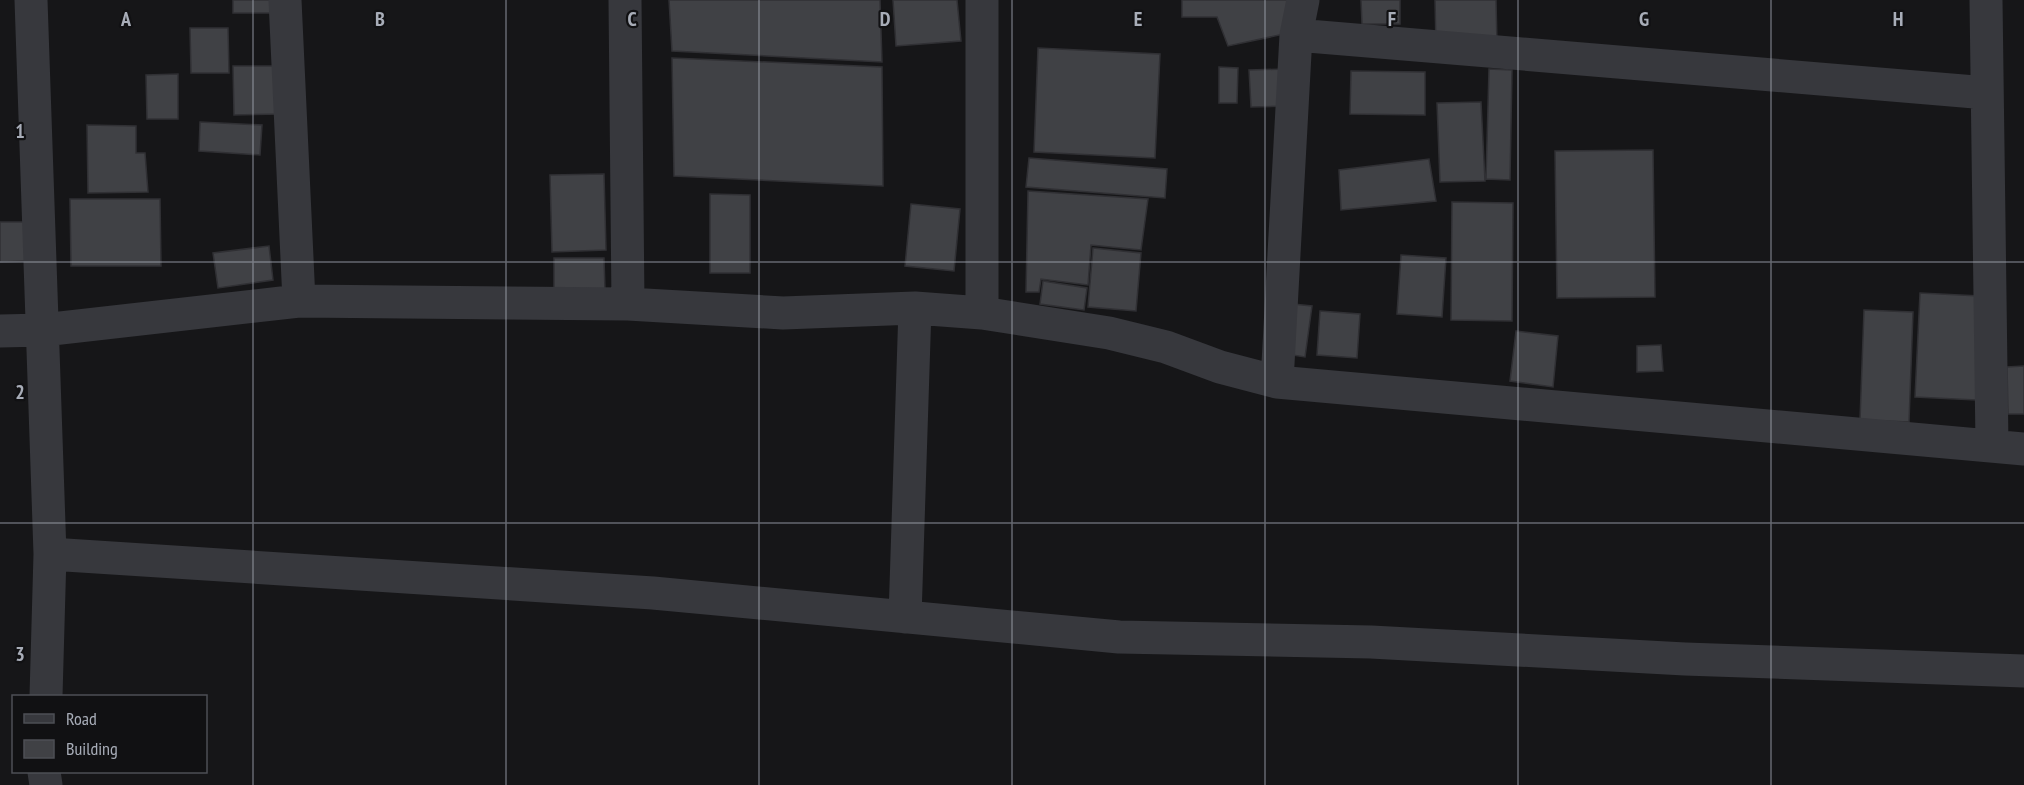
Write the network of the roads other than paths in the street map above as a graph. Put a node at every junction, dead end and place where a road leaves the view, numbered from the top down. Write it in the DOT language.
graph roads {
  1 [pos="31,0"];
  2 [pos="285,0"];
  3 [pos="626,0"];
  4 [pos="982,0"];
  5 [pos="1303,0"];
  6 [pos="1986,0"];
  7 [pos="1296,35"];
  8 [pos="1987,93"];
  9 [pos="299,301"];
  10 [pos="627,304"];
  11 [pos="915,308"];
  12 [pos="982,313"];
  13 [pos="44,330"];
  14 [pos="0,331"];
  15 [pos="1277,381"];
  16 [pos="1992,444"];
  17 [pos="2024,448"];
  18 [pos="50,554"];
  19 [pos="905,617"];
  20 [pos="2024,671"];
  21 [pos="46,695"];
  1 -- 13 [label="street"];
  2 -- 9 [label="street"];
  3 -- 10 [label="street"];
  4 -- 12 [label="street"];
  5 -- 7 [label="street"];
  6 -- 8 [label="street"];
  7 -- 8 [label="street"];
  7 -- 15 [label="street"];
  8 -- 16 [label="street"];
  9 -- 10 [label="street"];
  9 -- 13 [label="street"];
  10 -- 11 [label="street"];
  11 -- 12 [label="street"];
  11 -- 19 [label="street"];
  12 -- 15 [label="street"];
  13 -- 14 [label="street"];
  13 -- 18 [label="street"];
  15 -- 16 [label="street"];
  16 -- 17 [label="street"];
  18 -- 19 [label="street"];
  18 -- 21 [label="street"];
  19 -- 20 [label="street"];
}
